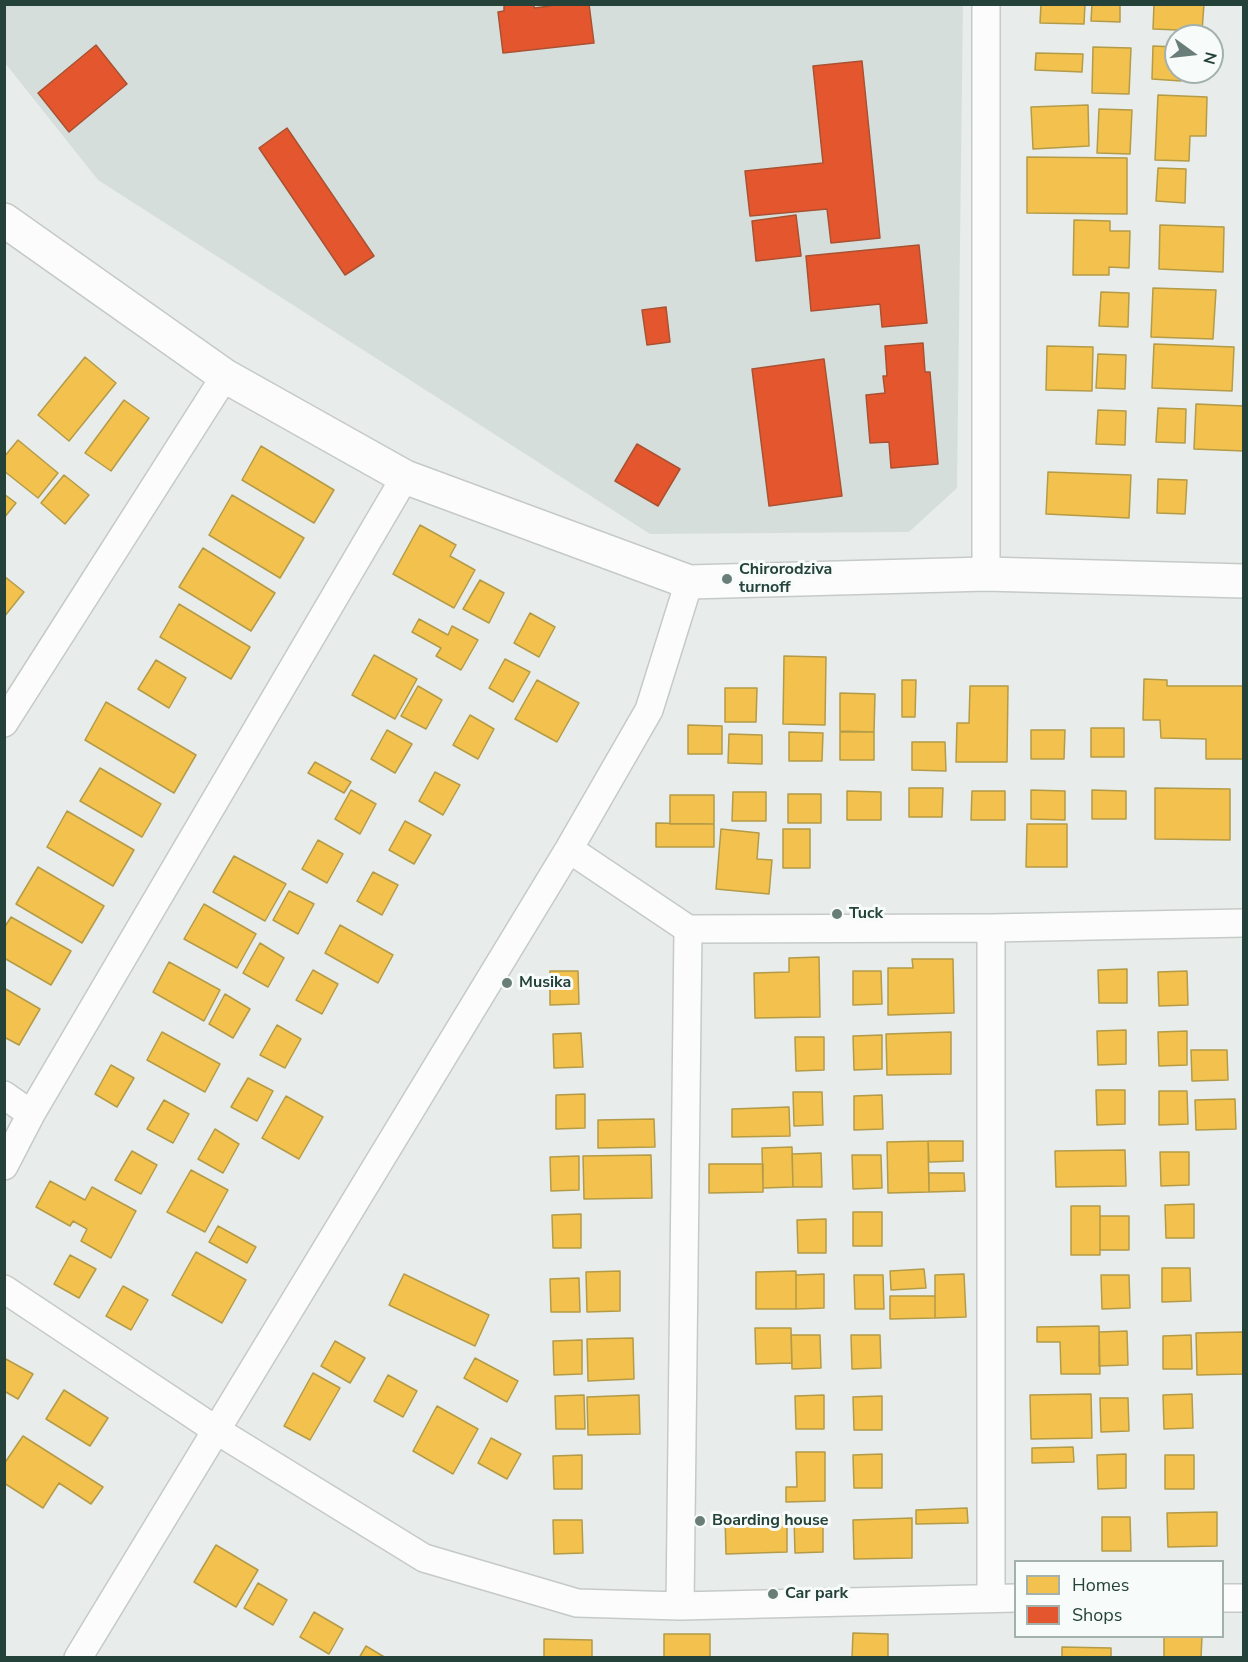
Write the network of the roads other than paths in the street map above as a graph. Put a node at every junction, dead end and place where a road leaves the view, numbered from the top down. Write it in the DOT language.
graph roads {
  1 [pos="986,4"];
  2 [pos="4,220"];
  3 [pos="225,376"];
  4 [pos="405,477"];
  5 [pos="986,574"];
  6 [pos="1244,581"];
  7 [pos="689,582"];
  8 [pos="4,723"];
  9 [pos="569,849"];
  10 [pos="1244,923"];
  11 [pos="991,928"];
  12 [pos="688,929"];
  13 [pos="4,1095"];
  14 [pos="31,1114"];
  15 [pos="4,1166"];
  16 [pos="4,1288"];
  17 [pos="216,1430"];
  18 [pos="1003,1598"];
  19 [pos="1224,1598"];
  20 [pos="1244,1598"];
  21 [pos="680,1606"];
  22 [pos="78,1658"];
  1 -- 5 [label="street"];
  2 -- 3 [label="street"];
  3 -- 4 [label="street"];
  3 -- 8 [label="street"];
  4 -- 7 [label="street"];
  4 -- 14 [label="street"];
  5 -- 6 [label="street"];
  5 -- 7 [label="street"];
  7 -- 9 [label="street"];
  9 -- 12 [label="street"];
  9 -- 17 [label="street"];
  10 -- 11 [label="street"];
  11 -- 12 [label="street"];
  11 -- 18 [label="street"];
  12 -- 21 [label="street"];
  13 -- 14 [label="street"];
  14 -- 15 [label="street"];
  16 -- 17 [label="street"];
  17 -- 21 [label="street"];
  17 -- 22 [label="street"];
  18 -- 21 [label="street"];
  19 -- 20 [label="street"];
}
